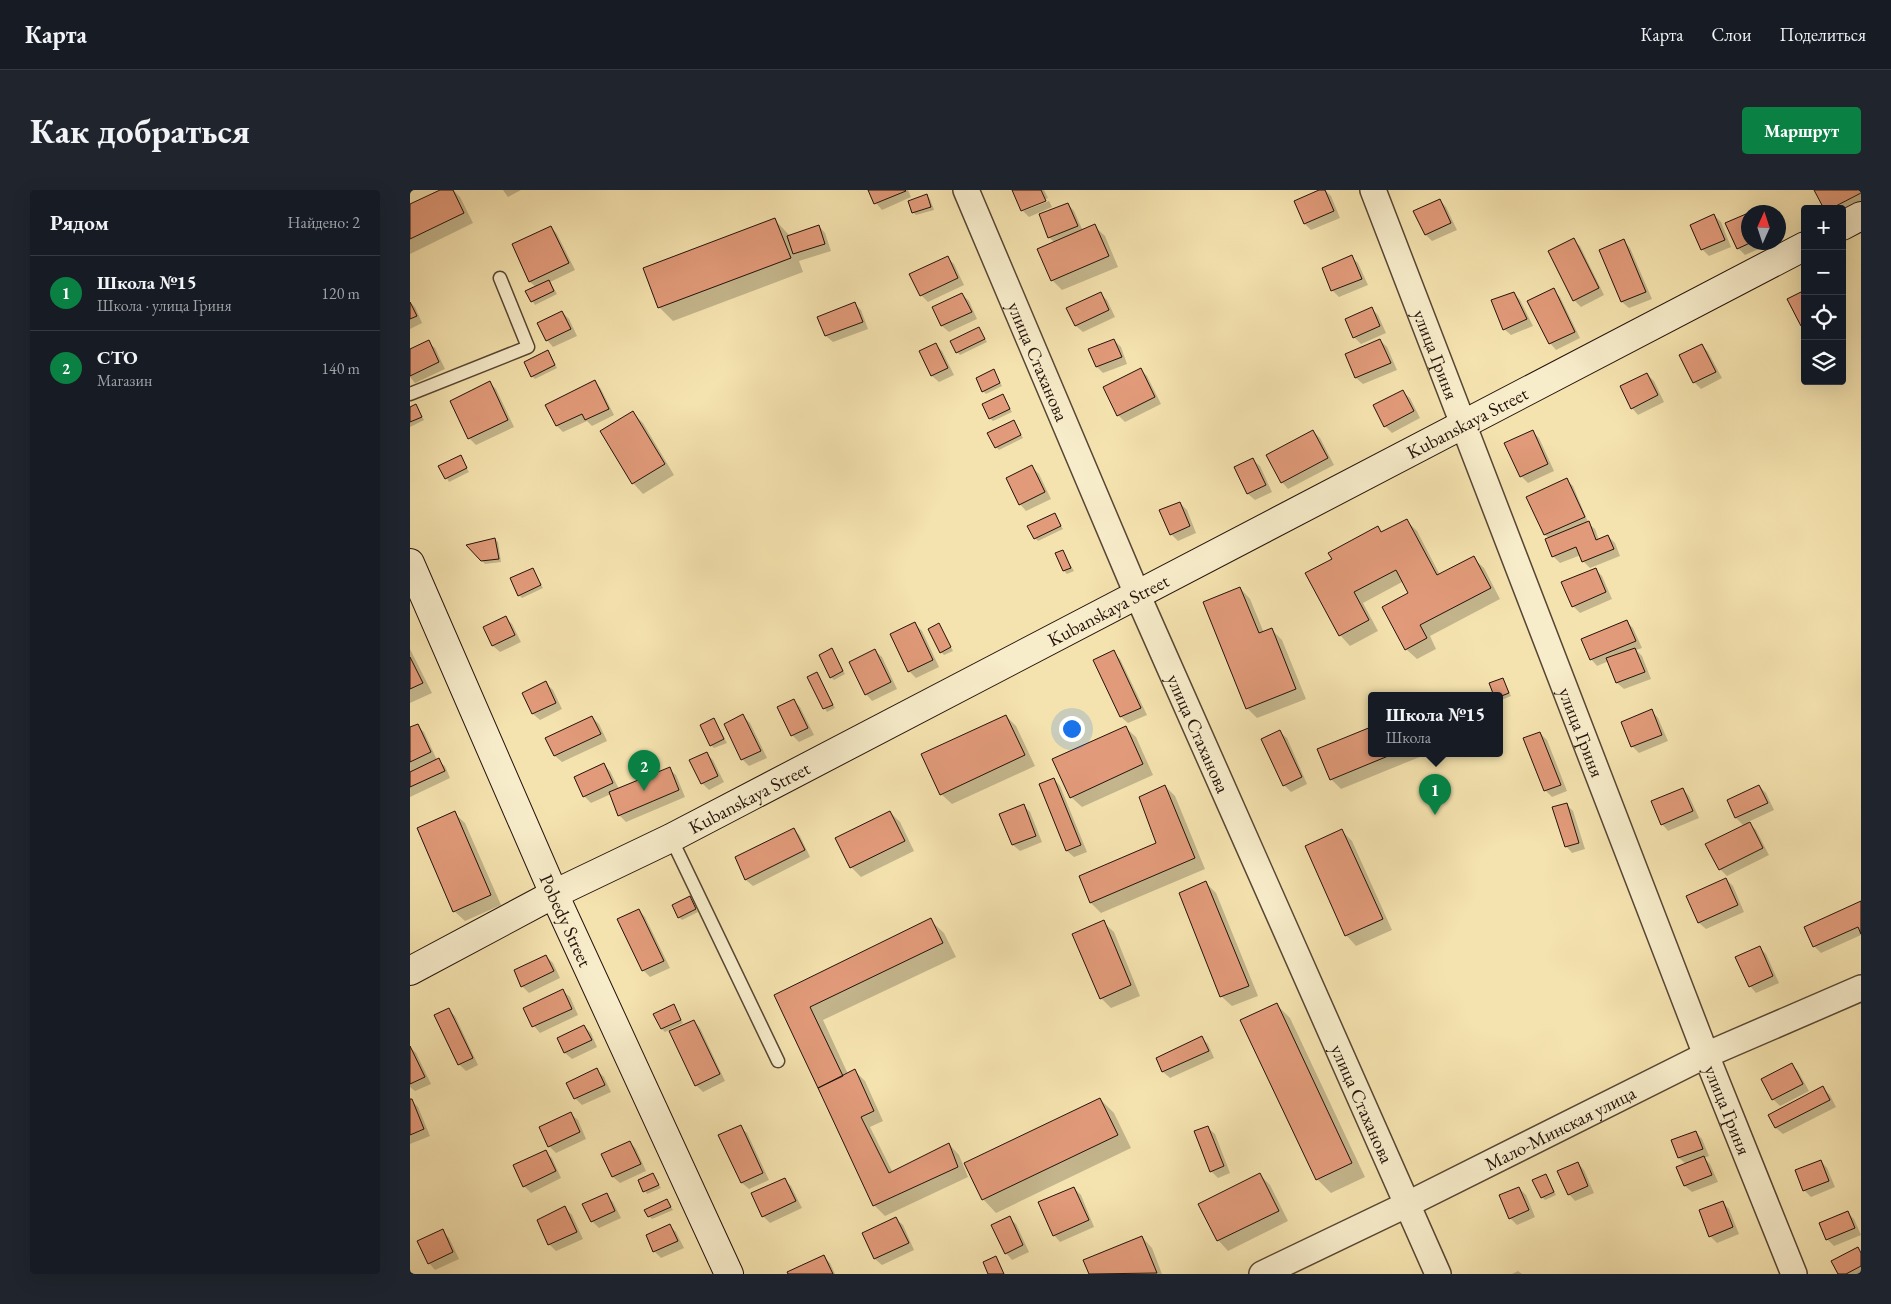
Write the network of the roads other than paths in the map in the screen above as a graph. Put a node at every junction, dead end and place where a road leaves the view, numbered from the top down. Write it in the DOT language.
graph roads {
  1 [pos="966,190"];
  2 [pos="1372,190"];
  3 [pos="1861,216"];
  4 [pos="1846,224"];
  5 [pos="1801,248"];
  6 [pos="500,278"];
  7 [pos="410,394"];
  8 [pos="1463,424"];
  9 [pos="410,562"];
  10 [pos="1137,594"];
  11 [pos="670,838"];
  12 [pos="554,894"];
  13 [pos="410,971"];
  14 [pos="1861,988"];
  15 [pos="1706,1055"];
  16 [pos="778,1061"];
  17 [pos="1408,1204"];
  18 [pos="729,1274"];
  19 [pos="1262,1274"];
  20 [pos="1438,1274"];
  21 [pos="1794,1274"];
  1 -- 10 [label="street, улица Стаханова"];
  2 -- 8 [label="street, улица Гриня"];
  3 -- 4 [label="street"];
  5 -- 8 [label="street, Kubanskaya Street"];
  6 -- 7 [label="lane"];
  8 -- 10 [label="street, Kubanskaya Street"];
  8 -- 15 [label="street, улица Гриня"];
  9 -- 12 [label="street, Pobedy Street"];
  10 -- 11 [label="street, Kubanskaya Street"];
  10 -- 17 [label="street, улица Стаханова"];
  11 -- 12 [label="street, Kubanskaya Street"];
  11 -- 16 [label="lane"];
  12 -- 13 [label="street, Kubanskaya Street"];
  12 -- 18 [label="street, Pobedy Street"];
  14 -- 15 [label="street, Мало-Минская улица"];
  15 -- 17 [label="street, Мало-Минская улица"];
  15 -- 21 [label="street, улица Гриня"];
  17 -- 19 [label="street, Мало-Минская улица"];
  17 -- 20 [label="street, улица Стаханова"];
}
